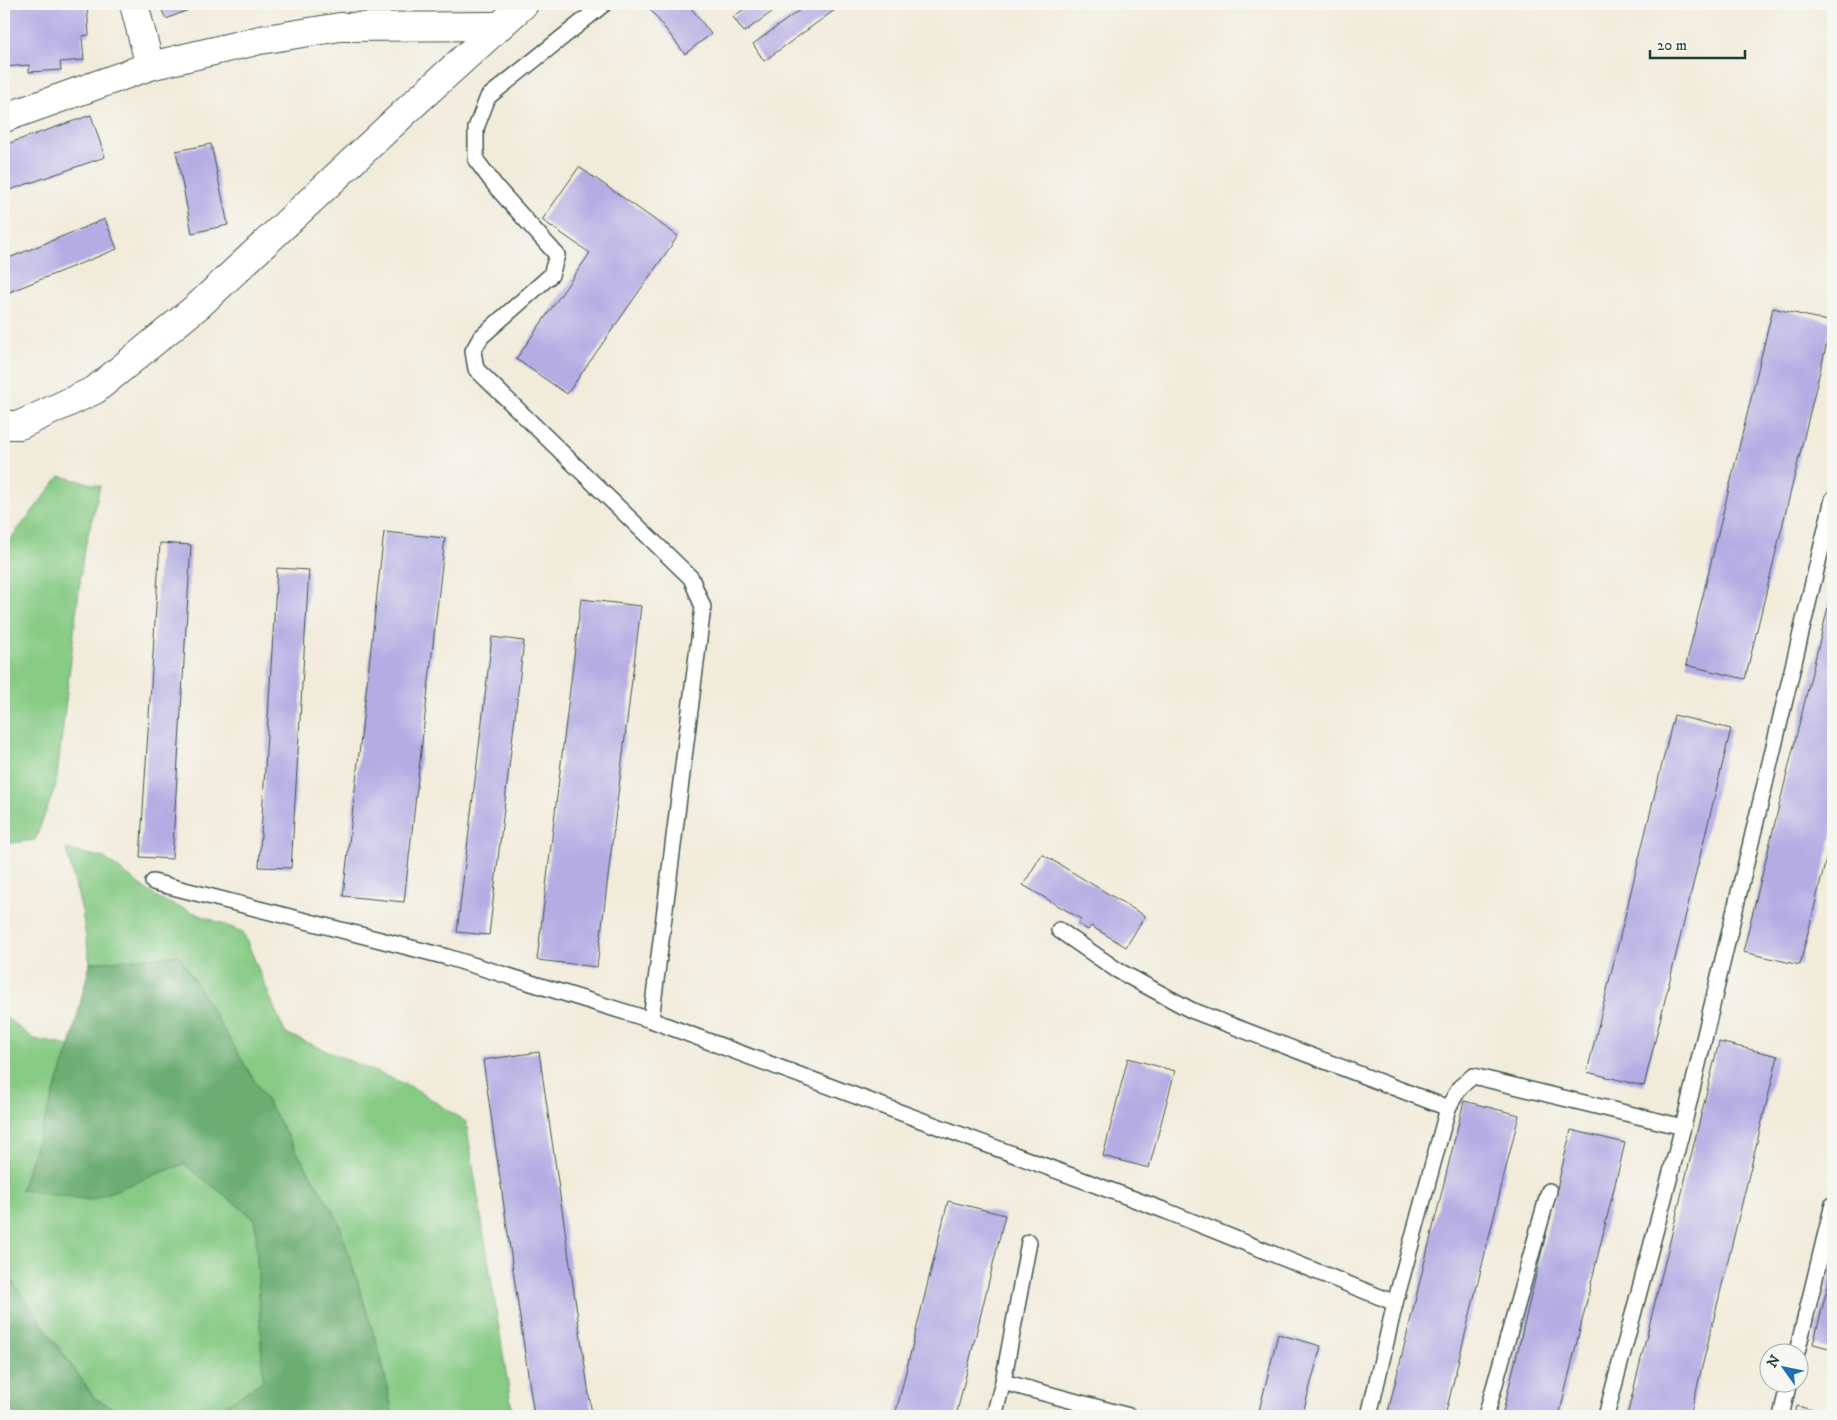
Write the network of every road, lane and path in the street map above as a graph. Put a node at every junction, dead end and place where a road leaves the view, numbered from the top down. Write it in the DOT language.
graph roads {
  1 [pos="134,4"];
  2 [pos="524,4"];
  3 [pos="604,4"];
  4 [pos="498,26"];
  5 [pos="150,66"];
  6 [pos="4,118"];
  7 [pos="4,425"];
  8 [pos="1833,499"];
  9 [pos="153,882"];
  10 [pos="1059,930"];
  11 [pos="651,1020"];
  12 [pos="1448,1108"];
  13 [pos="1683,1127"];
  14 [pos="1549,1191"];
  15 [pos="1833,1204"];
  16 [pos="1029,1242"];
  17 [pos="1395,1303"];
  18 [pos="1798,1342"];
  19 [pos="1003,1382"];
  20 [pos="1787,1392"];
  21 [pos="994,1416"];
  22 [pos="1129,1416"];
  23 [pos="1369,1416"];
  24 [pos="1486,1416"];
  25 [pos="1606,1416"];
  26 [pos="1781,1416"];
  1 -- 5 [label="street"];
  2 -- 4 [label="street"];
  3 -- 11 [label="lane"];
  4 -- 5 [label="street"];
  4 -- 7 [label="street"];
  5 -- 6 [label="street"];
  8 -- 13 [label="lane"];
  9 -- 11 [label="lane"];
  10 -- 12 [label="lane"];
  11 -- 17 [label="lane"];
  12 -- 13 [label="lane"];
  12 -- 17 [label="lane"];
  13 -- 25 [label="lane"];
  14 -- 24 [label="lane"];
  15 -- 18 [label="lane"];
  16 -- 19 [label="lane"];
  17 -- 23 [label="lane"];
  19 -- 21 [label="lane"];
  19 -- 22 [label="lane"];
  20 -- 26 [label="lane"];
}
